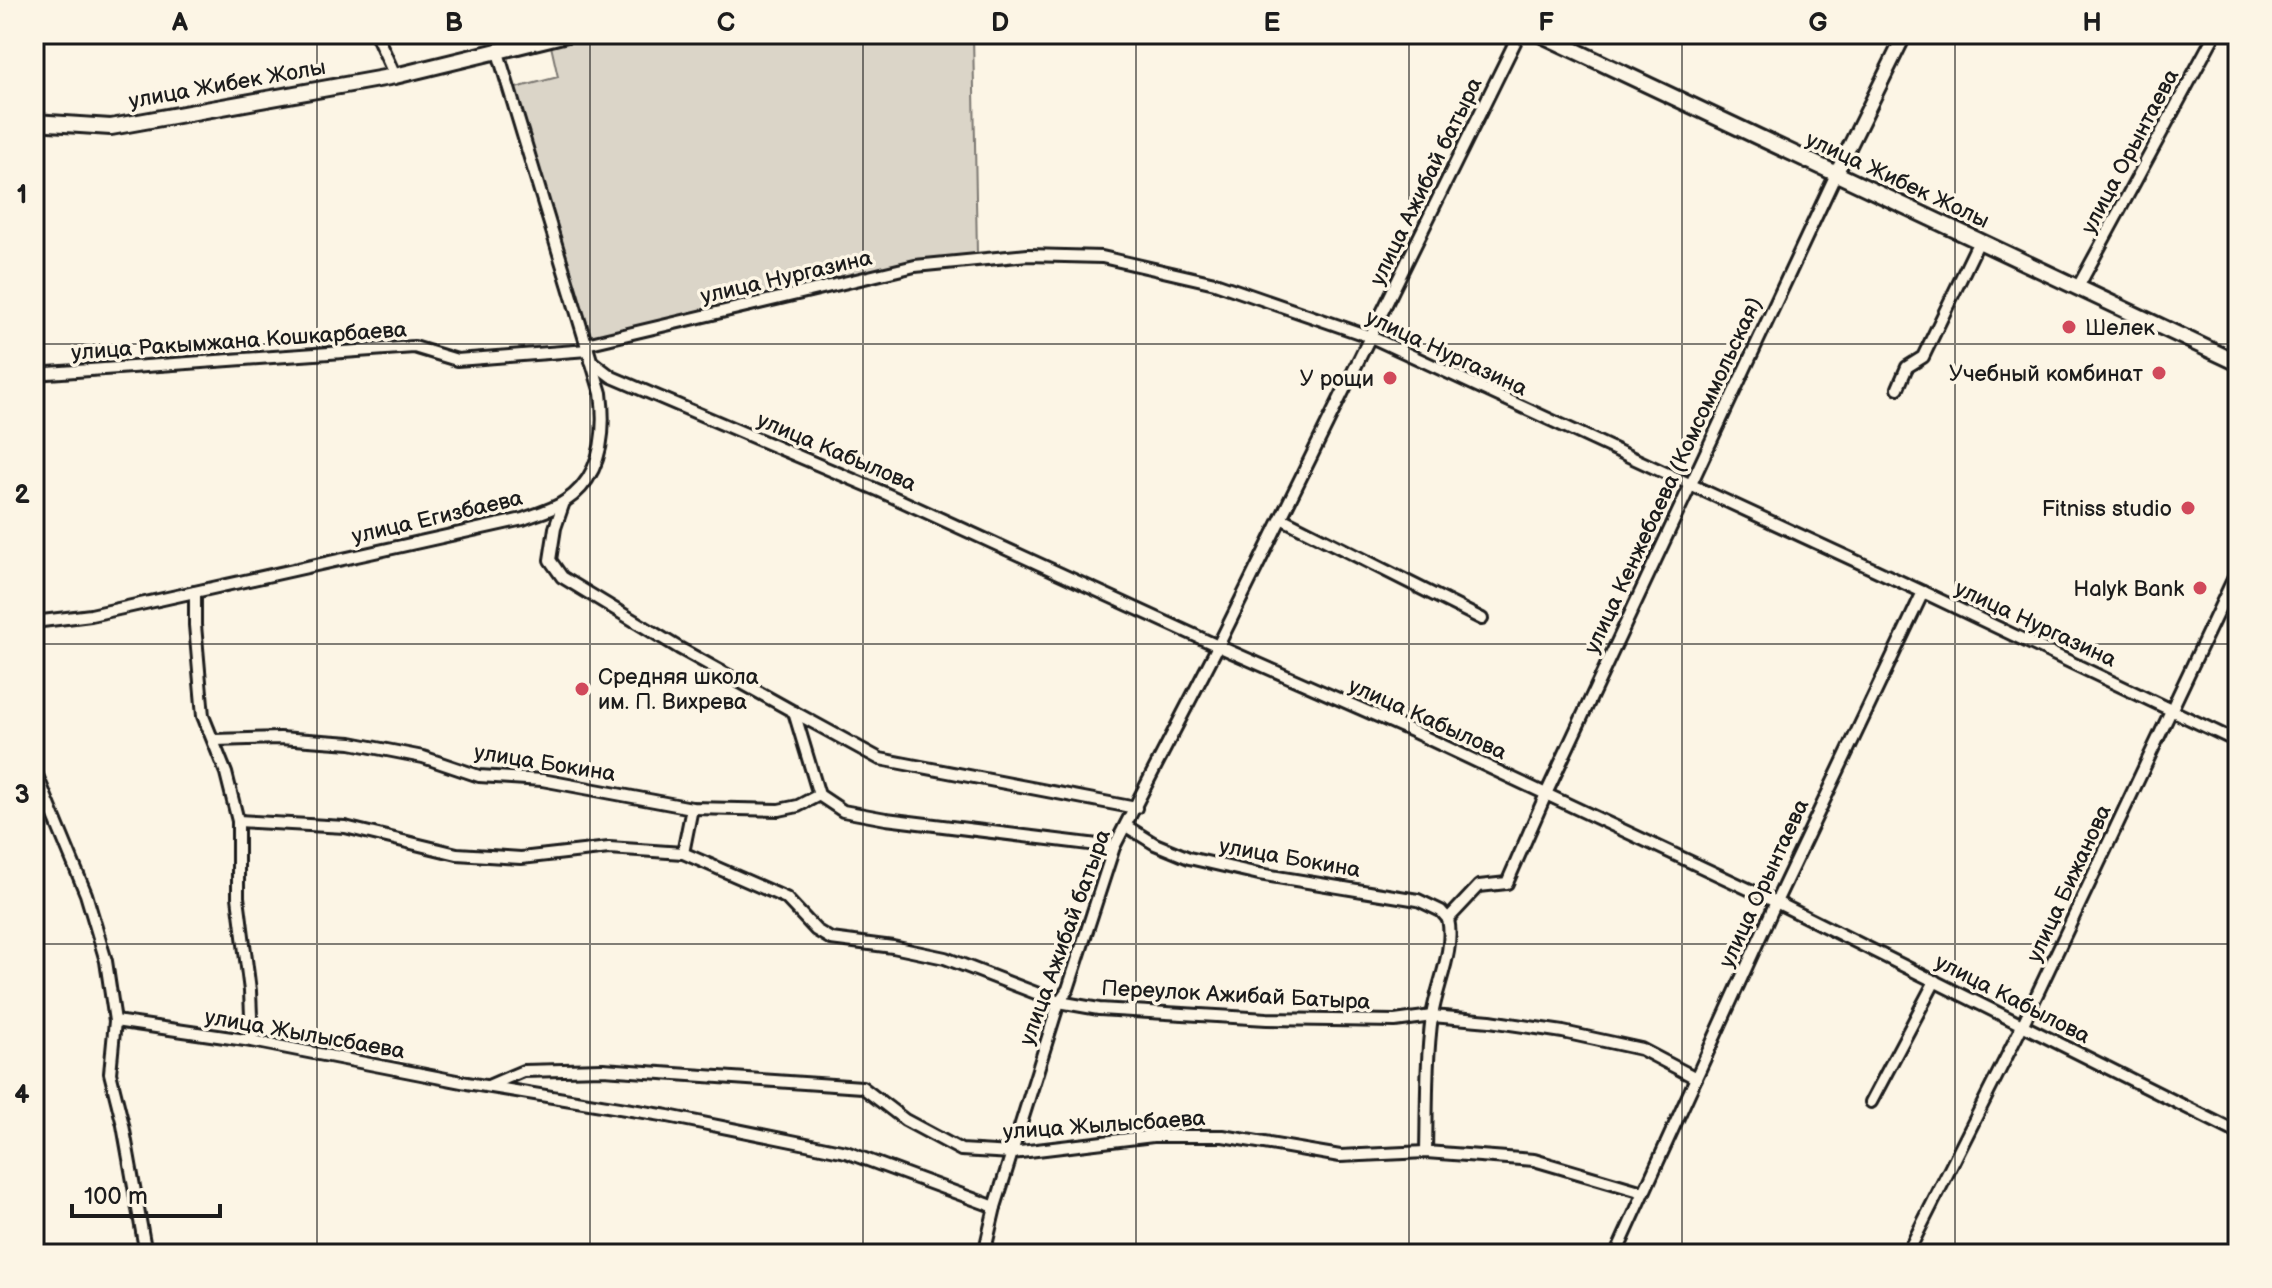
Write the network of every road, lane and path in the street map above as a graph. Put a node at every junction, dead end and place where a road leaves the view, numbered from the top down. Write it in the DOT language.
graph roads {
  1 [pos="376,34"];
  2 [pos="567,34"];
  3 [pos="1519,34"];
  4 [pos="1540,34"];
  5 [pos="1905,34"];
  6 [pos="2215,34"];
  7 [pos="497,49"];
  8 [pos="395,76"];
  9 [pos="34,122"];
  10 [pos="1836,174"];
  11 [pos="1979,241"];
  12 [pos="2078,287"];
  13 [pos="1371,337"];
  14 [pos="589,352"];
  15 [pos="2238,363"];
  16 [pos="34,374"];
  17 [pos="1898,388"];
  18 [pos="1689,486"];
  19 [pos="564,502"];
  20 [pos="1281,518"];
  21 [pos="2238,569"];
  22 [pos="195,592"];
  23 [pos="1923,592"];
  24 [pos="1482,619"];
  25 [pos="34,622"];
  26 [pos="1218,646"];
  27 [pos="2172,709"];
  28 [pos="794,712"];
  29 [pos="215,740"];
  30 [pos="2238,742"];
  31 [pos="34,768"];
  32 [pos="1546,794"];
  33 [pos="819,795"];
  34 [pos="692,808"];
  35 [pos="1136,808"];
  36 [pos="238,821"];
  37 [pos="1126,826"];
  38 [pos="1114,847"];
  39 [pos="683,853"];
  40 [pos="1776,902"];
  41 [pos="1448,919"];
  42 [pos="1935,981"];
  43 [pos="1059,1002"];
  44 [pos="1432,1016"];
  45 [pos="115,1021"];
  46 [pos="2022,1026"];
  47 [pos="252,1041"];
  48 [pos="1696,1078"];
  49 [pos="488,1086"];
  50 [pos="1871,1102"];
  51 [pos="2238,1133"];
  52 [pos="1426,1152"];
  53 [pos="1012,1153"];
  54 [pos="1643,1192"];
  55 [pos="995,1207"];
  56 [pos="146,1254"];
  57 [pos="984,1254"];
  58 [pos="1616,1254"];
  59 [pos="1907,1254"];
  1 -- 8 [label="street"];
  2 -- 7 [label="main road, улица Жибек Жолы"];
  3 -- 13 [label="street, улица Ажибай батыра"];
  4 -- 10 [label="main road, улица Жибек Жолы"];
  5 -- 10 [label="street"];
  6 -- 12 [label="street, улица Орынтаева"];
  7 -- 8 [label="main road, улица Жибек Жолы"];
  7 -- 14 [label="street, улица Егизбаева"];
  8 -- 9 [label="main road, улица Жибек Жолы"];
  10 -- 11 [label="main road, улица Жибек Жолы"];
  10 -- 18 [label="street, улица Кенжебаева (Комсоммольская)"];
  11 -- 12 [label="main road, улица Жибек Жолы"];
  11 -- 17 [label="street"];
  12 -- 15 [label="main road, улица Жибек Жолы"];
  13 -- 14 [label="street, улица Нургазина"];
  13 -- 18 [label="street, улица Нургазина"];
  13 -- 20 [label="street, улица Ажибай батыра"];
  14 -- 16 [label="street, улица Ракымжана Кошкарбаева"];
  14 -- 19 [label="street, улица Егизбаева"];
  14 -- 26 [label="street, улица Кабылова"];
  18 -- 23 [label="street, улица Нургазина"];
  18 -- 32 [label="street, улица Кенжебаева (Комсоммольская)"];
  19 -- 22 [label="street, улица Егизбаева"];
  19 -- 28 [label="street"];
  20 -- 24 [label="street"];
  20 -- 26 [label="street, улица Ажибай батыра"];
  21 -- 27 [label="street, улица Бижанова"];
  22 -- 25 [label="street, улица Егизбаева"];
  22 -- 29 [label="street"];
  23 -- 27 [label="street, улица Нургазина"];
  23 -- 40 [label="street, улица Орынтаева"];
  26 -- 32 [label="street, улица Кабылова"];
  26 -- 35 [label="street, улица Ажибай батыра"];
  27 -- 30 [label="street, улица Нургазина"];
  27 -- 46 [label="street, улица Бижанова"];
  28 -- 33 [label="street"];
  28 -- 35 [label="street"];
  29 -- 34 [label="street, улица Бокина"];
  29 -- 36 [label="street"];
  31 -- 45 [label="street"];
  32 -- 40 [label="street, улица Кабылова"];
  32 -- 41 [label="street, улица Кенжебаева (Комсоммольская)"];
  33 -- 34 [label="street, улица Бокина"];
  33 -- 38 [label="street"];
  34 -- 39 [label="street"];
  35 -- 37 [label="street, улица Ажибай батыра"];
  36 -- 39 [label="street"];
  36 -- 47 [label="street"];
  37 -- 38 [label="street, улица Ажибай батыра"];
  37 -- 41 [label="street, улица Бокина"];
  38 -- 43 [label="street, улица Ажибай батыра"];
  39 -- 43 [label="street, Переулок Ажибай Батыра"];
  40 -- 42 [label="street, улица Кабылова"];
  40 -- 48 [label="street, улица Орынтаева"];
  41 -- 44 [label="street"];
  42 -- 46 [label="street, улица Кабылова"];
  42 -- 50 [label="street"];
  43 -- 44 [label="street, Переулок Ажибай Батыра"];
  43 -- 53 [label="street, улица Ажибай батыра"];
  44 -- 48 [label="street, Переулок Ажибай Батыра"];
  44 -- 52 [label="street"];
  45 -- 47 [label="street, улица Жылысбаева"];
  45 -- 56 [label="street"];
  46 -- 51 [label="street, улица Кабылова"];
  46 -- 59 [label="street, улица Бижанова"];
  47 -- 49 [label="street, улица Жылысбаева"];
  48 -- 54 [label="street, улица Орынтаева"];
  49 -- 53 [label="street, улица Жылысбаева"];
  49 -- 55 [label="street, улица Жылысбаева"];
  52 -- 53 [label="street, улица Жылысбаева"];
  52 -- 54 [label="street, улица Жылысбаева"];
  53 -- 55 [label="street, улица Ажибай батыра"];
  54 -- 58 [label="street, улица Орынтаева"];
  55 -- 57 [label="street, улица Ажибай батыра"];
}
